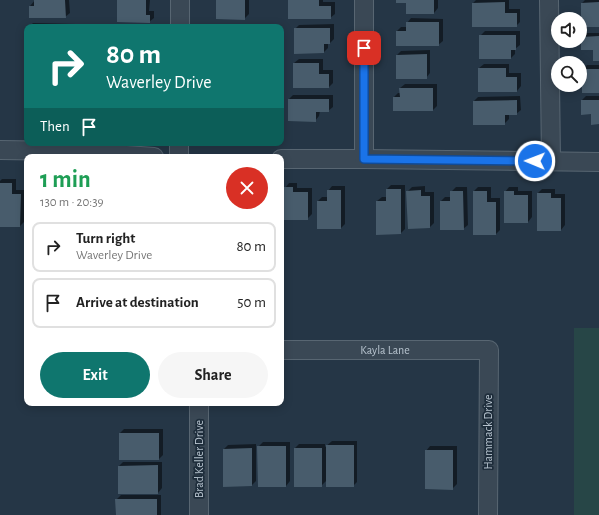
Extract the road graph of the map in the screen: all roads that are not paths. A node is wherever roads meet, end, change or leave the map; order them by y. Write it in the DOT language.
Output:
graph roads {
  1 [pos="180,0"];
  2 [pos="364,0"];
  3 [pos="549,0"];
  4 [pos="180,24"];
  5 [pos="0,150"];
  6 [pos="58,154"];
  7 [pos="284,159"];
  8 [pos="364,159"];
  9 [pos="551,161"];
  10 [pos="599,162"];
  11 [pos="284,350"];
  12 [pos="489,350"];
  13 [pos="199,406"];
  14 [pos="199,515"];
  15 [pos="488,515"];
  1 -- 4 [label="street"];
  2 -- 8 [label="street"];
  3 -- 9 [label="street"];
  5 -- 6 [label="street"];
  7 -- 8 [label="street"];
  8 -- 9 [label="street"];
  9 -- 10 [label="street"];
  11 -- 12 [label="street, Kayla Lane"];
  12 -- 15 [label="street, Hammack Drive"];
  13 -- 14 [label="street, Brad Keller Drive"];
}
